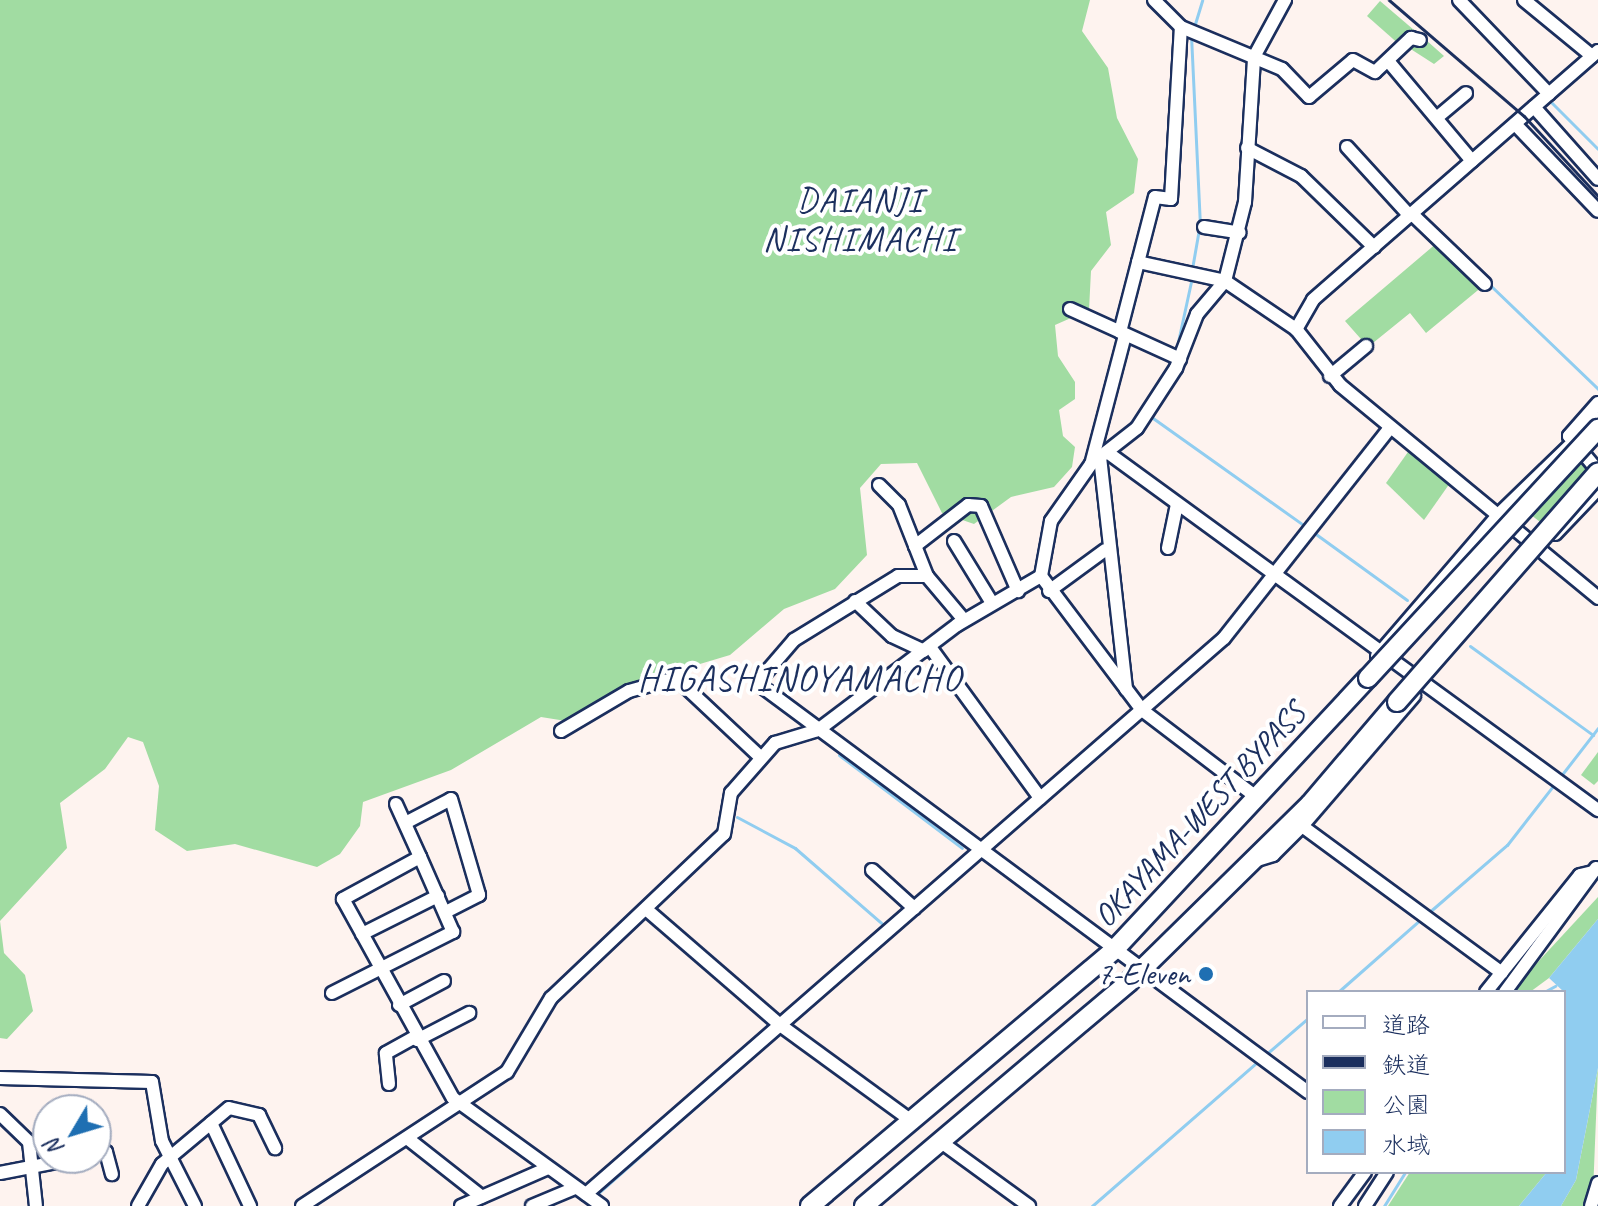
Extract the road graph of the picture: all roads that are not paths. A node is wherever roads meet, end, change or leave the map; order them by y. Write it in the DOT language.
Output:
graph roads {
  1 [pos="1154,0"];
  2 [pos="1459,0"];
  3 [pos="1524,0"];
  4 [pos="1279,2"];
  5 [pos="1181,27"];
  6 [pos="1420,40"];
  7 [pos="1595,54"];
  8 [pos="1254,57"];
  9 [pos="1389,62"];
  10 [pos="1466,93"];
  11 [pos="1549,94"];
  12 [pos="1534,107"];
  13 [pos="1440,115"];
  14 [pos="1515,124"];
  15 [pos="1347,147"];
  16 [pos="1247,148"];
  17 [pos="1472,161"];
  18 [pos="1598,179"];
  19 [pos="1598,211"];
  20 [pos="1411,215"];
  21 [pos="1204,227"];
  22 [pos="1240,233"];
  23 [pos="1374,247"];
  24 [pos="1138,262"];
  25 [pos="1225,281"];
  26 [pos="1485,284"];
  27 [pos="1070,309"];
  28 [pos="1296,329"];
  29 [pos="1122,334"];
  30 [pos="1366,346"];
  31 [pos="1177,357"];
  32 [pos="1330,376"];
  33 [pos="1598,403"];
  34 [pos="1598,418"];
  35 [pos="1389,429"];
  36 [pos="1598,429"];
  37 [pos="1570,442"];
  38 [pos="1099,458"];
  39 [pos="1598,472"];
  40 [pos="879,485"];
  41 [pos="1598,489"];
  42 [pos="1177,504"];
  43 [pos="1499,514"];
  44 [pos="954,541"];
  45 [pos="915,546"];
  46 [pos="1542,547"];
  47 [pos="1168,548"];
  48 [pos="1105,550"];
  49 [pos="1274,575"];
  50 [pos="927,576"];
  51 [pos="1041,576"];
  52 [pos="1018,591"];
  53 [pos="1049,591"];
  54 [pos="1598,598"];
  55 [pos="855,601"];
  56 [pos="992,603"];
  57 [pos="964,620"];
  58 [pos="927,649"];
  59 [pos="1380,652"];
  60 [pos="1424,684"];
  61 [pos="1128,687"];
  62 [pos="1142,710"];
  63 [pos="818,730"];
  64 [pos="561,731"];
  65 [pos="760,757"];
  66 [pos="1255,796"];
  67 [pos="1040,798"];
  68 [pos="396,804"];
  69 [pos="1598,810"];
  70 [pos="409,821"];
  71 [pos="1302,826"];
  72 [pos="977,853"];
  73 [pos="420,857"];
  74 [pos="1254,861"];
  75 [pos="1202,863"];
  76 [pos="1596,869"];
  77 [pos="872,870"];
  78 [pos="438,896"];
  79 [pos="914,908"];
  80 [pos="647,910"];
  81 [pos="445,912"];
  82 [pos="362,934"];
  83 [pos="1114,950"];
  84 [pos="380,968"];
  85 [pos="1141,970"];
  86 [pos="1502,973"];
  87 [pos="444,981"];
  88 [pos="1488,990"];
  89 [pos="1506,990"];
  90 [pos="332,993"];
  91 [pos="399,1005"];
  92 [pos="469,1013"];
  93 [pos="783,1027"];
  94 [pos="416,1039"];
  95 [pos="0,1078"];
  96 [pos="389,1084"];
  97 [pos="1306,1091"];
  98 [pos="457,1102"];
  99 [pos="0,1114"];
  100 [pos="913,1122"];
  101 [pos="211,1123"];
  102 [pos="407,1138"];
  103 [pos="941,1142"];
  104 [pos="275,1148"];
  105 [pos="170,1156"];
  106 [pos="548,1168"];
  107 [pos="32,1172"];
  108 [pos="0,1173"];
  109 [pos="32,1174"];
  110 [pos="1364,1174"];
  111 [pos="1386,1174"];
  112 [pos="1598,1183"];
  113 [pos="482,1197"];
  114 [pos="589,1197"];
  115 [pos="36,1206"];
  116 [pos="138,1206"];
  117 [pos="195,1206"];
  118 [pos="250,1206"];
  119 [pos="302,1206"];
  120 [pos="461,1206"];
  121 [pos="532,1206"];
  122 [pos="810,1206"];
  123 [pos="864,1206"];
  124 [pos="1029,1206"];
  125 [pos="1340,1206"];
  126 [pos="1365,1206"];
  127 [pos="1591,1206"];
  1 -- 5 [label="street"];
  2 -- 11 [label="street"];
  3 -- 7 [label="street"];
  4 -- 8 [label="street"];
  5 -- 8 [label="street"];
  5 -- 24 [label="street"];
  6 -- 9 [label="street"];
  7 -- 11 [label="street"];
  8 -- 9 [label="street"];
  8 -- 16 [label="street"];
  9 -- 13 [label="street"];
  10 -- 13 [label="street"];
  11 -- 12 [label="street"];
  12 -- 14 [label="street"];
  12 -- 18 [label="street"];
  13 -- 17 [label="street"];
  14 -- 17 [label="street"];
  14 -- 19 [label="street"];
  15 -- 20 [label="street"];
  16 -- 22 [label="street"];
  16 -- 23 [label="street"];
  17 -- 20 [label="street"];
  20 -- 23 [label="street"];
  20 -- 26 [label="street"];
  21 -- 22 [label="street"];
  22 -- 25 [label="street"];
  23 -- 28 [label="street"];
  24 -- 25 [label="street"];
  24 -- 29 [label="street"];
  25 -- 28 [label="street"];
  25 -- 31 [label="street"];
  27 -- 29 [label="street"];
  28 -- 32 [label="street"];
  29 -- 31 [label="street"];
  29 -- 38 [label="street"];
  30 -- 32 [label="street"];
  31 -- 38 [label="street"];
  32 -- 35 [label="street"];
  33 -- 37 [label="street"];
  34 -- 37 [label="street"];
  35 -- 43 [label="street"];
  35 -- 49 [label="street"];
  36 -- 75 [label="highway, OKAYAMA-WEST BYPASS, bridge"];
  37 -- 39 [label="street"];
  37 -- 43 [label="street"];
  38 -- 42 [label="street"];
  38 -- 51 [label="street"];
  38 -- 61 [label="street"];
  39 -- 74 [label="highway, OKAYAMA-WEST BYPASS, bridge"];
  40 -- 45 [label="street"];
  41 -- 46 [label="street"];
  42 -- 47 [label="street"];
  42 -- 49 [label="street"];
  43 -- 46 [label="street"];
  43 -- 59 [label="street"];
  44 -- 56 [label="street"];
  45 -- 50 [label="street"];
  45 -- 52 [label="street"];
  46 -- 54 [label="street"];
  46 -- 60 [label="street"];
  48 -- 53 [label="street"];
  49 -- 59 [label="street"];
  49 -- 62 [label="street"];
  50 -- 55 [label="street"];
  50 -- 57 [label="street"];
  51 -- 52 [label="street"];
  51 -- 53 [label="street"];
  52 -- 56 [label="street"];
  53 -- 61 [label="street"];
  55 -- 58 [label="street"];
  55 -- 63 [label="street"];
  56 -- 57 [label="street"];
  57 -- 58 [label="street"];
  58 -- 63 [label="street"];
  58 -- 67 [label="street"];
  59 -- 60 [label="street"];
  59 -- 66 [label="street"];
  60 -- 69 [label="street"];
  60 -- 71 [label="street"];
  61 -- 62 [label="street"];
  62 -- 66 [label="street"];
  62 -- 67 [label="street"];
  63 -- 65 [label="street"];
  63 -- 72 [label="street"];
  64 -- 65 [label="street"];
  65 -- 80 [label="street"];
  66 -- 75 [label="street"];
  67 -- 72 [label="street"];
  68 -- 70 [label="street"];
  70 -- 73 [label="street"];
  70 -- 81 [label="street"];
  71 -- 74 [label="street"];
  71 -- 86 [label="street"];
  72 -- 79 [label="street"];
  72 -- 83 [label="street"];
  73 -- 78 [label="street"];
  73 -- 82 [label="street"];
  74 -- 85 [label="highway, OKAYAMA-WEST BYPASS"];
  75 -- 83 [label="highway, OKAYAMA-WEST BYPASS"];
  76 -- 86 [label="street"];
  76 -- 89 [label="street"];
  77 -- 79 [label="street"];
  78 -- 81 [label="street"];
  78 -- 82 [label="street"];
  79 -- 93 [label="street"];
  80 -- 93 [label="street"];
  80 -- 98 [label="street"];
  81 -- 84 [label="street"];
  82 -- 84 [label="street"];
  83 -- 85 [label="street"];
  83 -- 100 [label="highway, OKAYAMA-WEST BYPASS"];
  84 -- 90 [label="street"];
  84 -- 91 [label="street"];
  85 -- 97 [label="street"];
  85 -- 103 [label="highway, OKAYAMA-WEST BYPASS"];
  86 -- 88 [label="street"];
  87 -- 91 [label="street"];
  91 -- 94 [label="street"];
  92 -- 94 [label="street"];
  93 -- 100 [label="street"];
  93 -- 114 [label="street"];
  94 -- 96 [label="street"];
  94 -- 98 [label="street"];
  95 -- 105 [label="street"];
  98 -- 102 [label="street"];
  98 -- 106 [label="street"];
  99 -- 107 [label="street"];
  100 -- 122 [label="highway, OKAYAMA-WEST BYPASS"];
  101 -- 104 [label="street"];
  101 -- 105 [label="street"];
  101 -- 118 [label="street"];
  102 -- 113 [label="street"];
  102 -- 119 [label="street"];
  103 -- 123 [label="highway, OKAYAMA-WEST BYPASS"];
  103 -- 124 [label="street"];
  105 -- 116 [label="street"];
  105 -- 117 [label="street"];
  106 -- 113 [label="street"];
  106 -- 114 [label="street"];
  107 -- 108 [label="street"];
  109 -- 115 [label="street"];
  110 -- 125 [label="street"];
  111 -- 126 [label="street"];
  112 -- 127 [label="street"];
  113 -- 120 [label="street"];
  114 -- 121 [label="street"];
}
